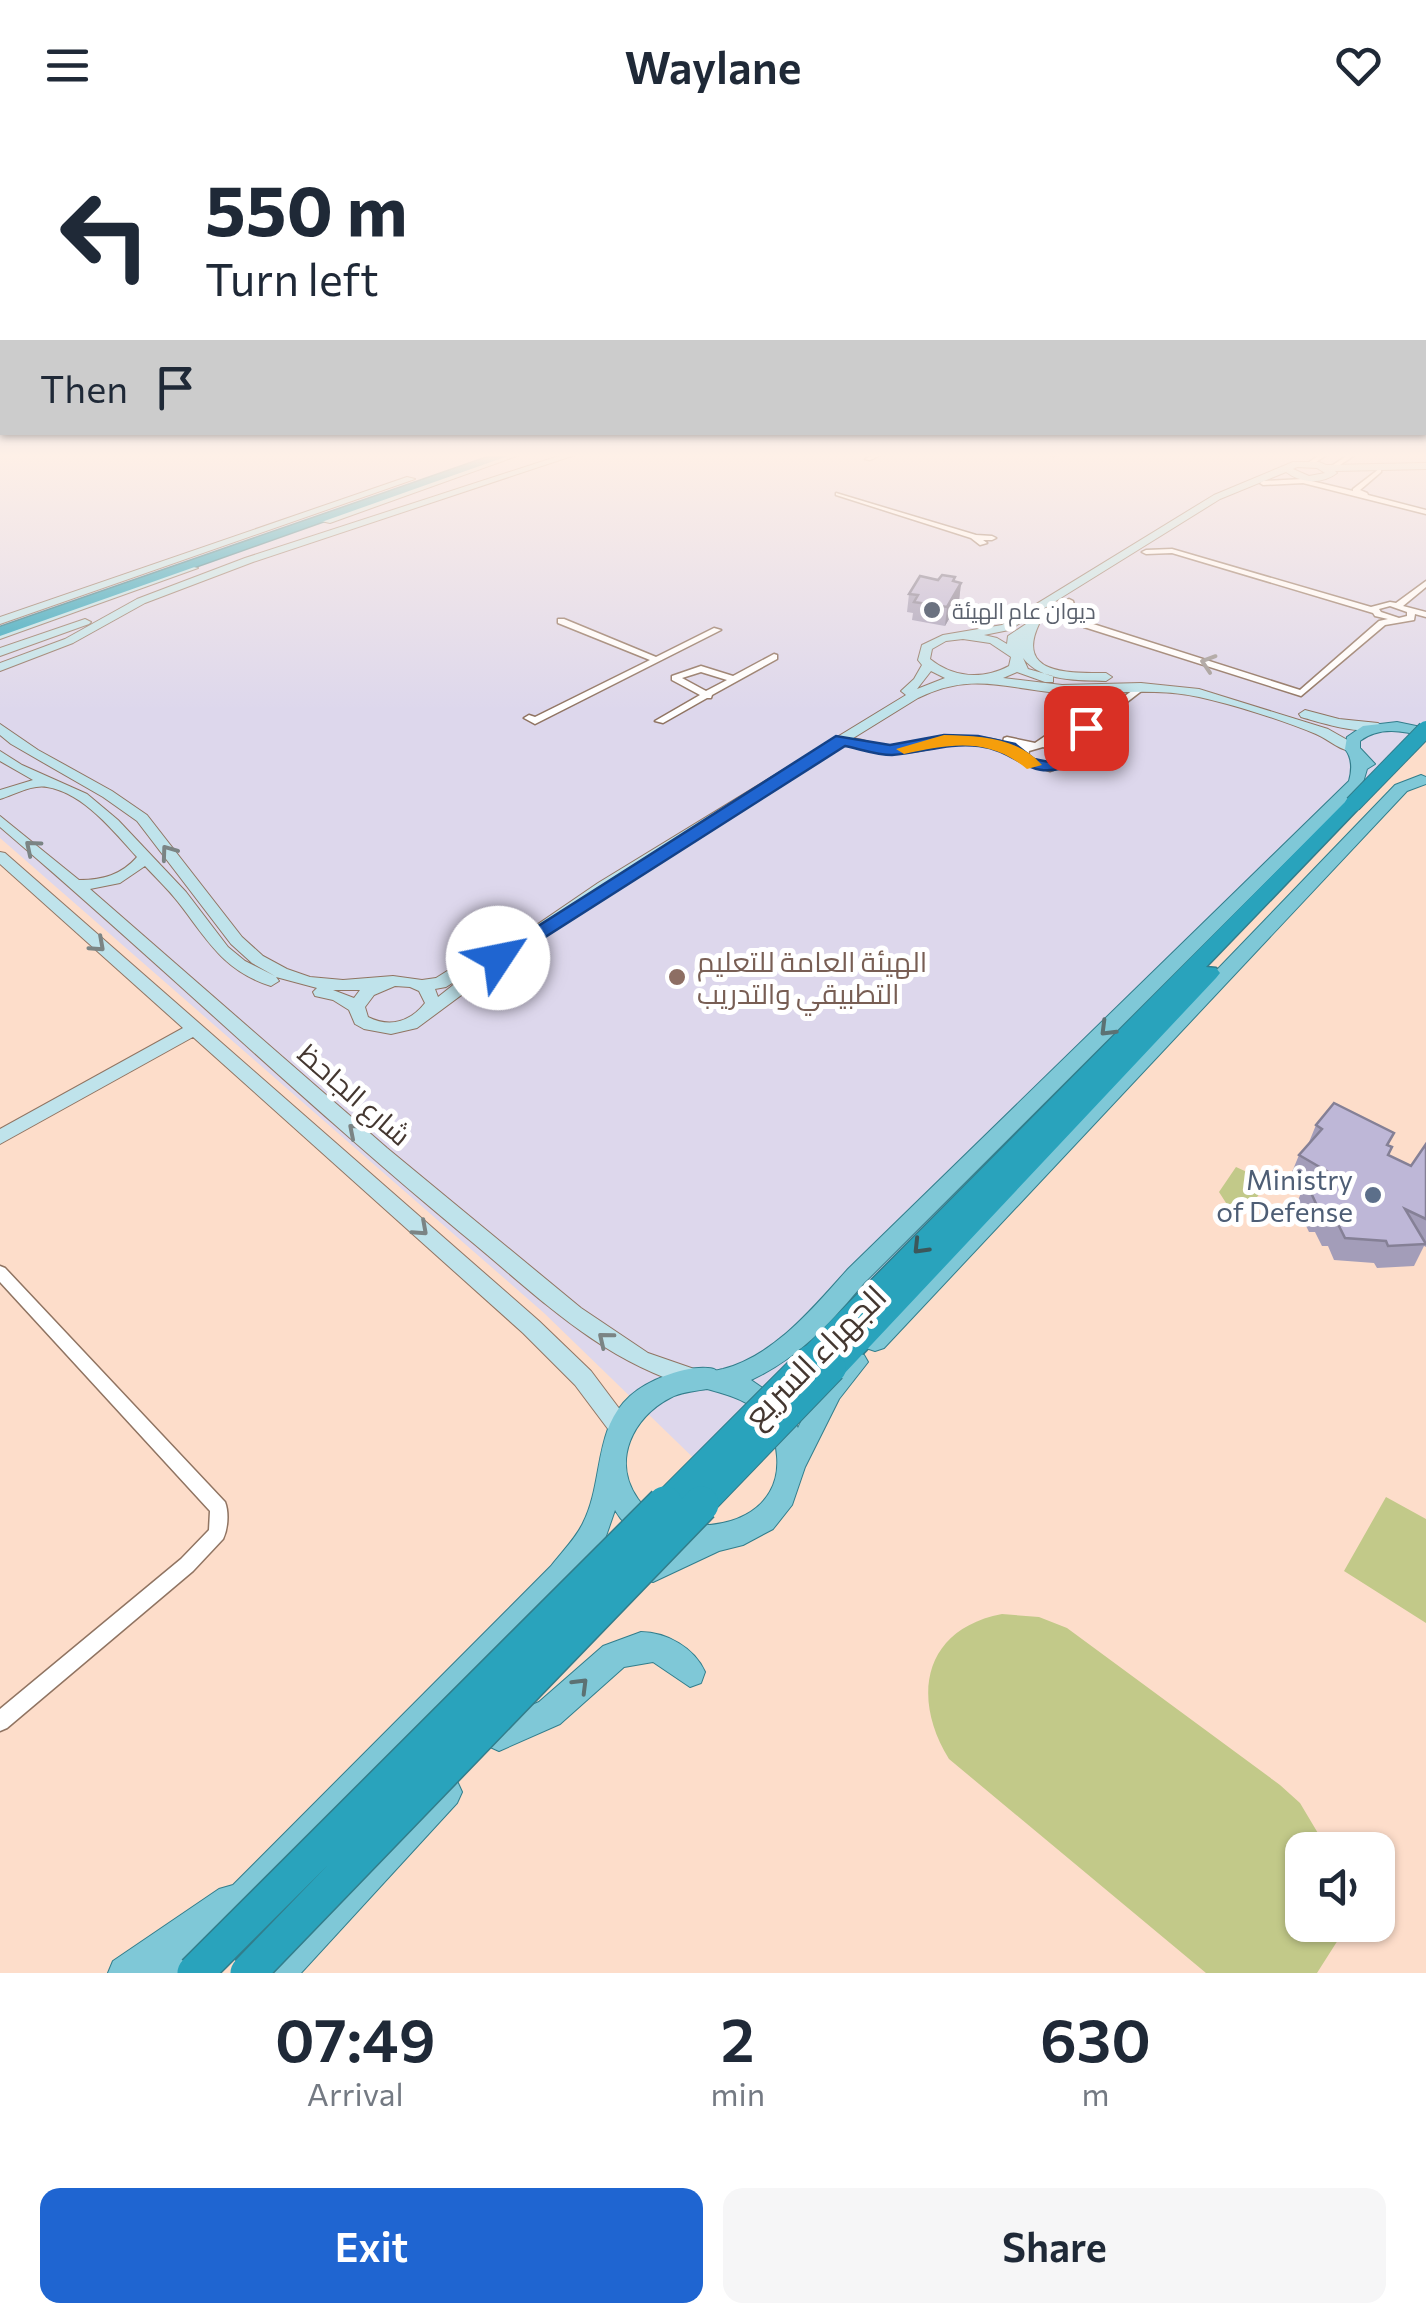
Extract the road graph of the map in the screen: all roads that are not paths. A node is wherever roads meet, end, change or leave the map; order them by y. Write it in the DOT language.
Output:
graph roads {
  1 [pos="242,539"];
  2 [pos="252,539"];
  3 [pos="259,539"];
  4 [pos="277,539"];
  5 [pos="304,539"];
  6 [pos="309,539"];
  7 [pos="1152,539"];
  8 [pos="1164,540"];
  9 [pos="1146,552"];
  10 [pos="1192,555"];
  11 [pos="1426,584"];
  12 [pos="1056,595"];
  13 [pos="1070,600"];
  14 [pos="1398,606"];
  15 [pos="1379,613"];
  16 [pos="1426,615"];
  17 [pos="58,616"];
  18 [pos="1405,617"];
  19 [pos="562,621"];
  20 [pos="83,622"];
  21 [pos="1426,623"];
  22 [pos="1034,624"];
  23 [pos="33,625"];
  24 [pos="0,629"];
  25 [pos="717,630"];
  26 [pos="53,634"];
  27 [pos="963,636"];
  28 [pos="0,652"];
  29 [pos="774,656"];
  30 [pos="1016,656"];
  31 [pos="656,660"];
  32 [pos="928,665"];
  33 [pos="0,667"];
  34 [pos="1106,677"];
  35 [pos="733,679"];
  36 [pos="977,679"];
  37 [pos="1016,685"];
  38 [pos="1141,686"];
  39 [pos="1079,690"];
  40 [pos="914,695"];
  41 [pos="708,696"];
  42 [pos="1232,696"];
  43 [pos="1426,713"];
  44 [pos="529,718"];
  45 [pos="660,721"];
  46 [pos="1378,727"];
  47 [pos="0,728"];
  48 [pos="1416,730"];
  49 [pos="851,733"];
  50 [pos="1035,745"];
  51 [pos="1355,753"];
  52 [pos="1067,754"];
  53 [pos="1021,755"];
  54 [pos="0,756"];
  55 [pos="1424,769"];
  56 [pos="32,775"];
  57 [pos="48,782"];
  58 [pos="0,793"];
  59 [pos="724,808"];
  60 [pos="143,819"];
  61 [pos="0,820"];
  62 [pos="118,827"];
  63 [pos="0,856"];
  64 [pos="144,858"];
  65 [pos="161,876"];
  66 [pos="77,884"];
  67 [pos="97,902"];
  68 [pos="384,983"];
  69 [pos="188,984"];
  70 [pos="421,985"];
  71 [pos="158,997"];
  72 [pos="356,1007"];
  73 [pos="427,1014"];
  74 [pos="196,1028"];
  75 [pos="0,1136"];
  76 [pos="0,1272"];
  77 [pos="692,1378"];
  78 [pos="722,1380"];
  79 [pos="619,1426"];
  80 [pos="794,1462"];
  81 [pos="612,1474"];
  82 [pos="712,1540"];
  83 [pos="690,1672"];
  84 [pos="0,1722"];
  85 [pos="499,1735"];
  86 [pos="258,1885"];
  87 [pos="126,1973"];
  88 [pos="170,1973"];
  89 [pos="195,1973"];
  90 [pos="248,1973"];
  91 [pos="277,1973"];
  1 -- 24 [label="street"];
  2 -- 24 [label="highway"];
  3 -- 24 [label="highway"];
  4 -- 17 [label="street"];
  5 -- 20 [label="street"];
  6 -- 33 [label="street"];
  7 -- 12 [label="street"];
  8 -- 9 [label="street"];
  8 -- 10 [label="street"];
  9 -- 10 [label="street"];
  9 -- 13 [label="street"];
  10 -- 15 [label="street"];
  11 -- 14 [label="street"];
  12 -- 13 [label="street"];
  12 -- 27 [label="street"];
  15 -- 13 [label="street, one-way"];
  13 -- 22 [label="street"];
  14 -- 15 [label="street"];
  14 -- 18 [label="street"];
  15 -- 18 [label="street"];
  16 -- 18 [label="street"];
  17 -- 20 [label="street"];
  17 -- 23 [label="street"];
  18 -- 21 [label="street"];
  19 -- 31 [label="street"];
  20 -- 26 [label="street"];
  22 -- 30 [label="street"];
  22 -- 34 [label="street"];
  23 -- 24 [label="street"];
  23 -- 26 [label="street"];
  25 -- 31 [label="street"];
  26 -- 28 [label="street"];
  27 -- 30 [label="street"];
  27 -- 32 [label="street"];
  29 -- 35 [label="street"];
  30 -- 34 [label="street"];
  30 -- 36 [label="street"];
  31 -- 44 [label="street"];
  32 -- 36 [label="street"];
  32 -- 49 [label="street"];
  34 -- 42 [label="street"];
  35 -- 41 [label="street"];
  35 -- 41 [label="street"];
  36 -- 37 [label="street"];
  36 -- 40 [label="street"];
  37 -- 39 [label="street"];
  37 -- 40 [label="street"];
  38 -- 39 [label="street"];
  38 -- 42 [label="street"];
  38 -- 52 [label="street"];
  39 -- 50 [label="street"];
  40 -- 49 [label="street"];
  41 -- 45 [label="street"];
  42 -- 46 [label="street"];
  42 -- 51 [label="street"];
  43 -- 48 [label="main road, الجهراء السريع"];
  46 -- 48 [label="main road"];
  46 -- 51 [label="main road"];
  47 -- 60 [label="street"];
  48 -- 89 [label="highway, الجهراء السريع, one-way, bridge"];
  49 -- 50 [label="street"];
  49 -- 53 [label="street"];
  49 -- 59 [label="street"];
  50 -- 52 [label="street"];
  50 -- 53 [label="street"];
  51 -- 55 [label="main road"];
  51 -- 78 [label="main road, الجهراء السريع, one-way"];
  52 -- 53 [label="street"];
  54 -- 56 [label="street"];
  55 -- 80 [label="main road, الجهراء السريع"];
  55 -- 90 [label="highway, الجهراء السريع, bridge"];
  56 -- 57 [label="street"];
  56 -- 58 [label="street"];
  57 -- 58 [label="street"];
  57 -- 62 [label="street"];
  59 -- 70 [label="street"];
  59 -- 73 [label="street"];
  60 -- 62 [label="street"];
  68 -- 60 [label="street, one-way"];
  66 -- 61 [label="street, شارع الجاحظ, one-way"];
  62 -- 64 [label="street"];
  63 -- 71 [label="street, شارع الجاحظ, one-way"];
  64 -- 65 [label="street"];
  64 -- 66 [label="street"];
  65 -- 67 [label="street"];
  65 -- 72 [label="street"];
  66 -- 67 [label="street, شارع الجاحظ"];
  67 -- 69 [label="street, شارع الجاحظ"];
  68 -- 70 [label="street"];
  68 -- 72 [label="street"];
  69 -- 71 [label="street"];
  77 -- 69 [label="street, شارع الجاحظ, one-way"];
  70 -- 73 [label="street"];
  71 -- 74 [label="street, شارع الجاحظ"];
  72 -- 73 [label="street"];
  74 -- 75 [label="street"];
  74 -- 79 [label="street, شارع الجاحظ, one-way"];
  76 -- 84 [label="street"];
  77 -- 78 [label="main road"];
  77 -- 79 [label="main road"];
  78 -- 80 [label="main road"];
  79 -- 81 [label="main road"];
  80 -- 82 [label="main road"];
  81 -- 82 [label="main road"];
  81 -- 86 [label="main road"];
  82 -- 85 [label="main road"];
  85 -- 83 [label="main road, one-way"];
  85 -- 91 [label="main road"];
  86 -- 87 [label="main road"];
  86 -- 88 [label="main road"];
}
